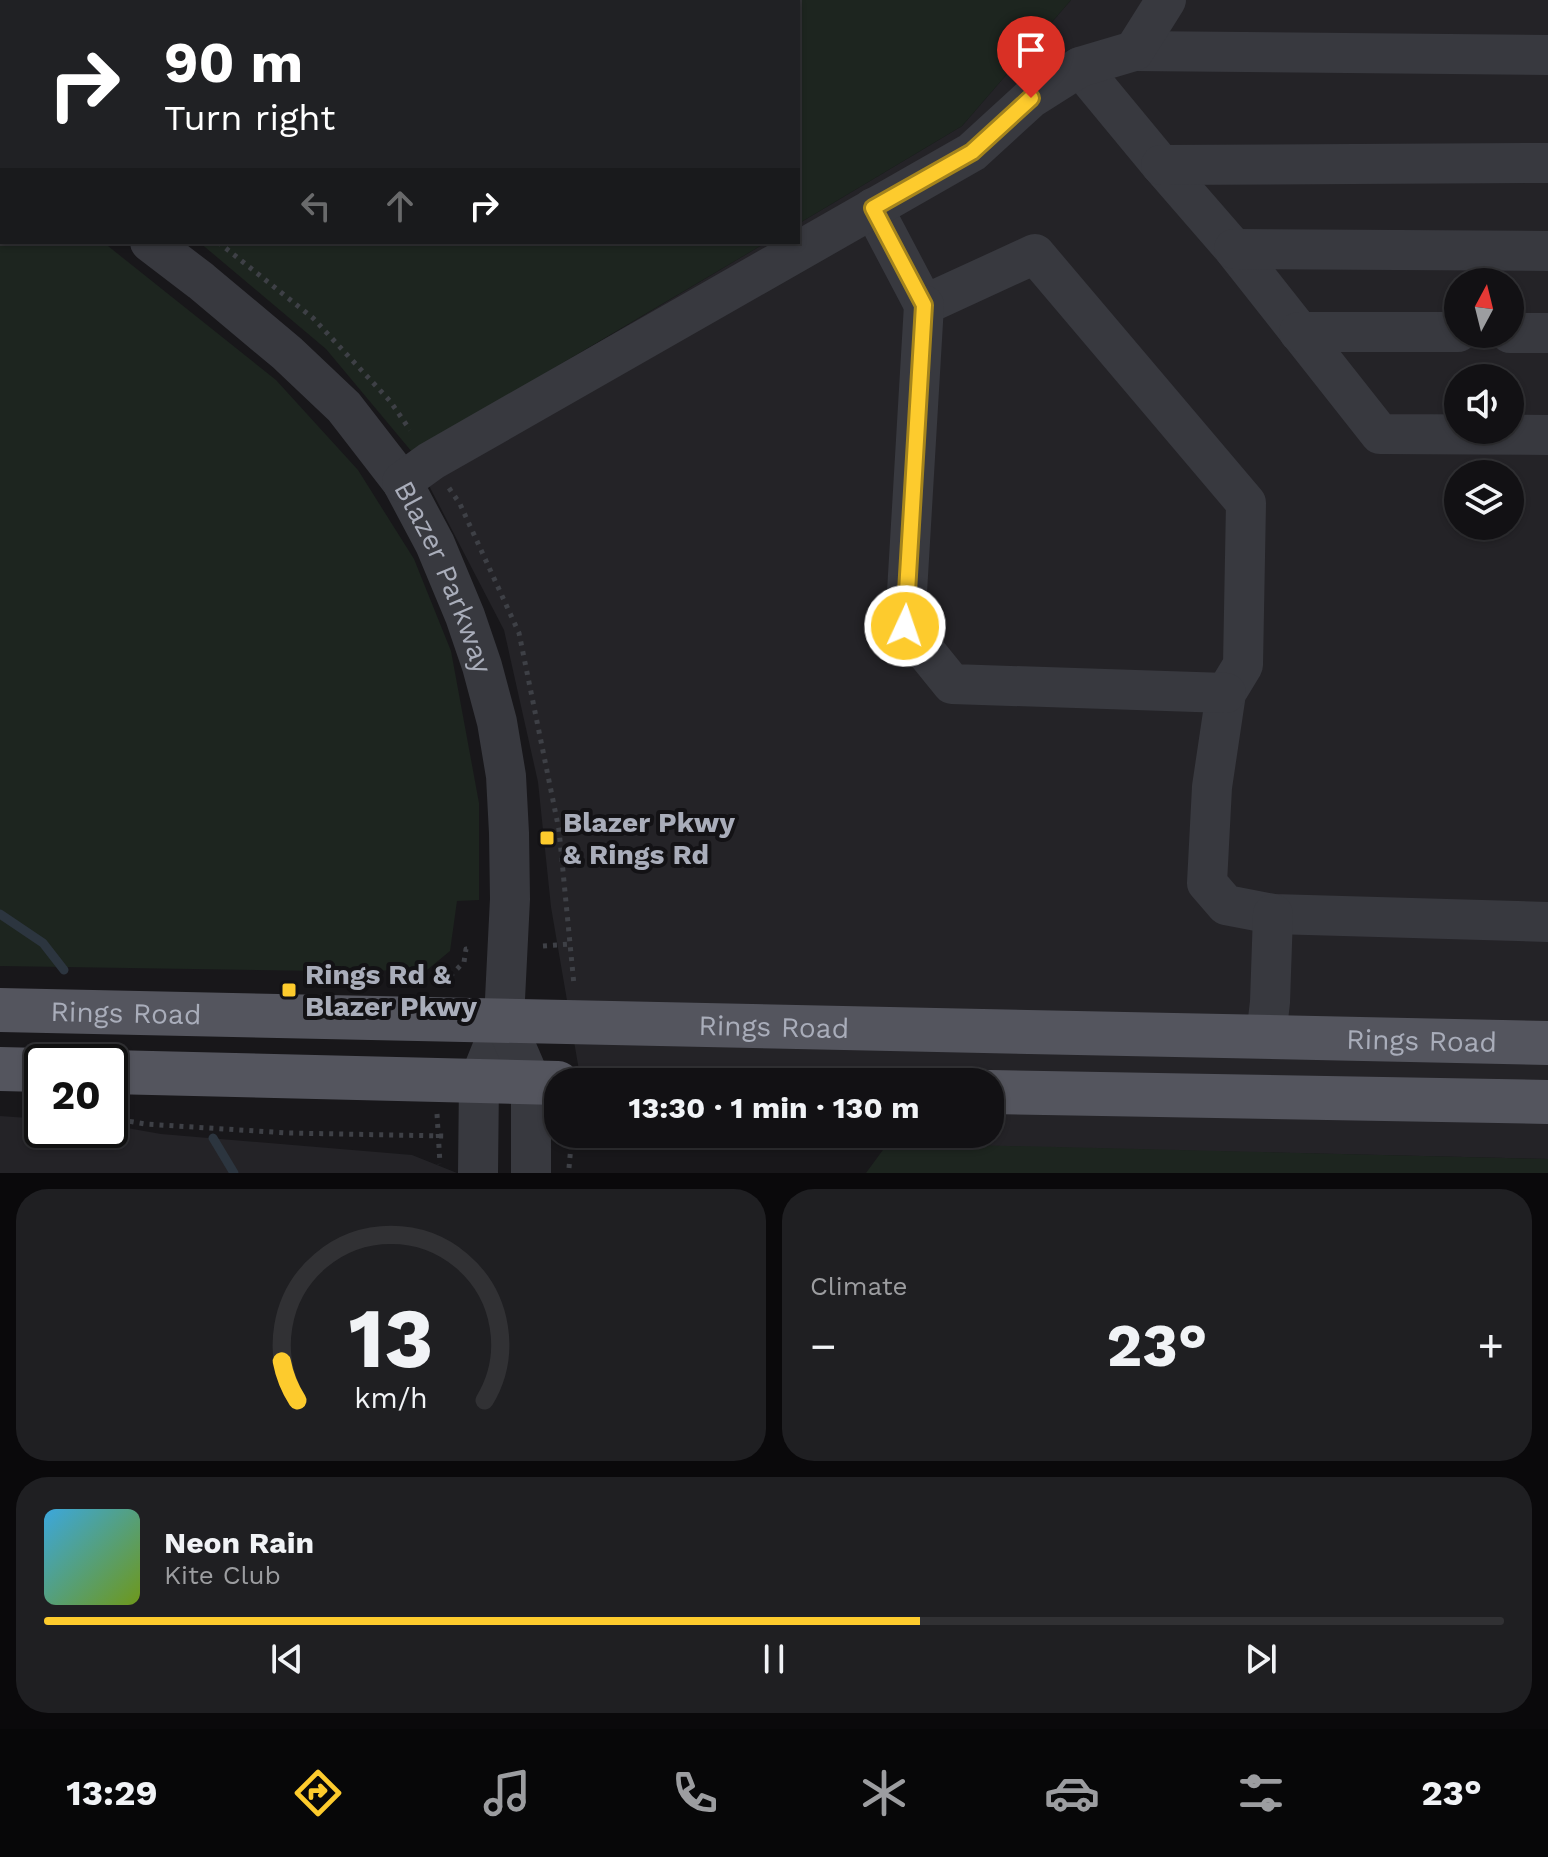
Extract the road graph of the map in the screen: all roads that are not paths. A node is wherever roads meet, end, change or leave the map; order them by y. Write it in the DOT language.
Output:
graph roads {
  1 [pos="1166,0"];
  2 [pos="1134,51"];
  3 [pos="1548,55"];
  4 [pos="1080,67"];
  5 [pos="1548,163"];
  6 [pos="1161,165"];
  7 [pos="873,208"];
  8 [pos="153,244"];
  9 [pos="1234,249"];
  10 [pos="1548,251"];
  11 [pos="924,305"];
  12 [pos="1299,332"];
  13 [pos="1444,332"];
  14 [pos="1524,333"];
  15 [pos="1548,333"];
  16 [pos="1548,435"];
  17 [pos="402,482"];
  18 [pos="1226,693"];
  19 [pos="1273,914"];
  20 [pos="1548,922"];
  21 [pos="0,1010"];
  22 [pos="504,1019"];
  23 [pos="1266,1037"];
  24 [pos="1548,1043"];
  25 [pos="0,1069"];
  26 [pos="24,1070"];
  27 [pos="128,1072"];
  28 [pos="479,1081"];
  29 [pos="544,1083"];
  30 [pos="1004,1092"];
  31 [pos="1548,1102"];
  32 [pos="478,1173"];
  33 [pos="531,1173"];
  1 -- 2 [label="street"];
  2 -- 3 [label="street"];
  2 -- 4 [label="street"];
  4 -- 6 [label="street"];
  4 -- 7 [label="street"];
  5 -- 6 [label="street"];
  6 -- 9 [label="street"];
  7 -- 11 [label="street"];
  7 -- 17 [label="street"];
  8 -- 17 [label="street, Blazer Parkway"];
  9 -- 10 [label="street"];
  9 -- 12 [label="street"];
  11 -- 18 [label="street"];
  11 -- 18 [label="street"];
  12 -- 13 [label="street"];
  12 -- 16 [label="street"];
  14 -- 15 [label="street"];
  17 -- 22 [label="street, Blazer Parkway"];
  18 -- 19 [label="street"];
  19 -- 20 [label="street"];
  19 -- 23 [label="street"];
  21 -- 22 [label="main road, Rings Road"];
  22 -- 23 [label="main road, Rings Road"];
  22 -- 28 [label="street, Blazer Parkway"];
  22 -- 29 [label="street, Blazer Parkway"];
  23 -- 24 [label="main road, Rings Road"];
  25 -- 26 [label="main road"];
  27 -- 28 [label="main road"];
  28 -- 29 [label="main road"];
  28 -- 32 [label="street, Blazer Parkway"];
  29 -- 33 [label="street, Blazer Parkway"];
  30 -- 31 [label="main road"];
}
